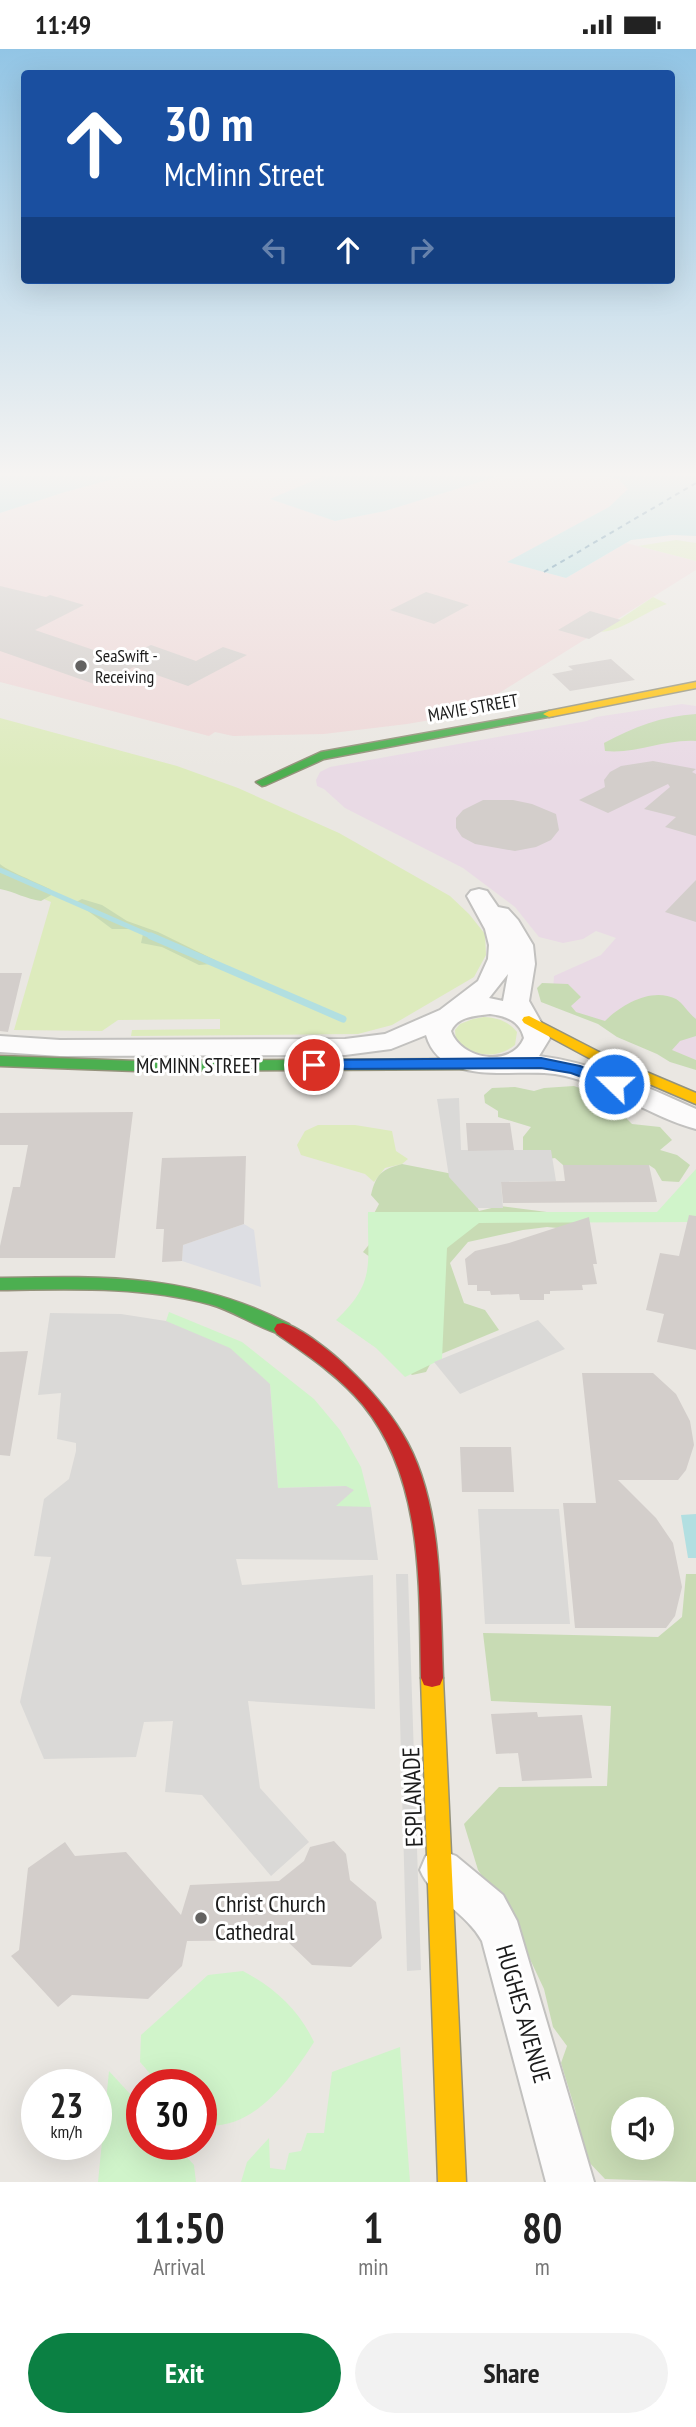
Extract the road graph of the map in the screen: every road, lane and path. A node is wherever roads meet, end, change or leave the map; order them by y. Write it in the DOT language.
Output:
graph roads {
  1 [pos="696,685"];
  2 [pos="262,782"];
  3 [pos="449,1015"];
  4 [pos="527,1019"];
  5 [pos="0,1044"];
  6 [pos="0,1061"];
  7 [pos="490,1064"];
  8 [pos="696,1099"];
  9 [pos="696,1120"];
  10 [pos="0,1284"];
  11 [pos="438,1869"];
  12 [pos="452,2182"];
  13 [pos="570,2182"];
  1 -- 2 [label="street, MAVIE STREET"];
  3 -- 4 [label="street"];
  3 -- 4 [label="street"];
  3 -- 5 [label="street, MCMINN STREET"];
  3 -- 7 [label="street"];
  4 -- 7 [label="street"];
  4 -- 8 [label="street"];
  6 -- 7 [label="street, MCMINN STREET"];
  7 -- 9 [label="street, MCMINN STREET"];
  10 -- 11 [label="street, ESPLANADE"];
  11 -- 12 [label="street, ESPLANADE"];
  11 -- 13 [label="street, HUGHES AVENUE"];
}
